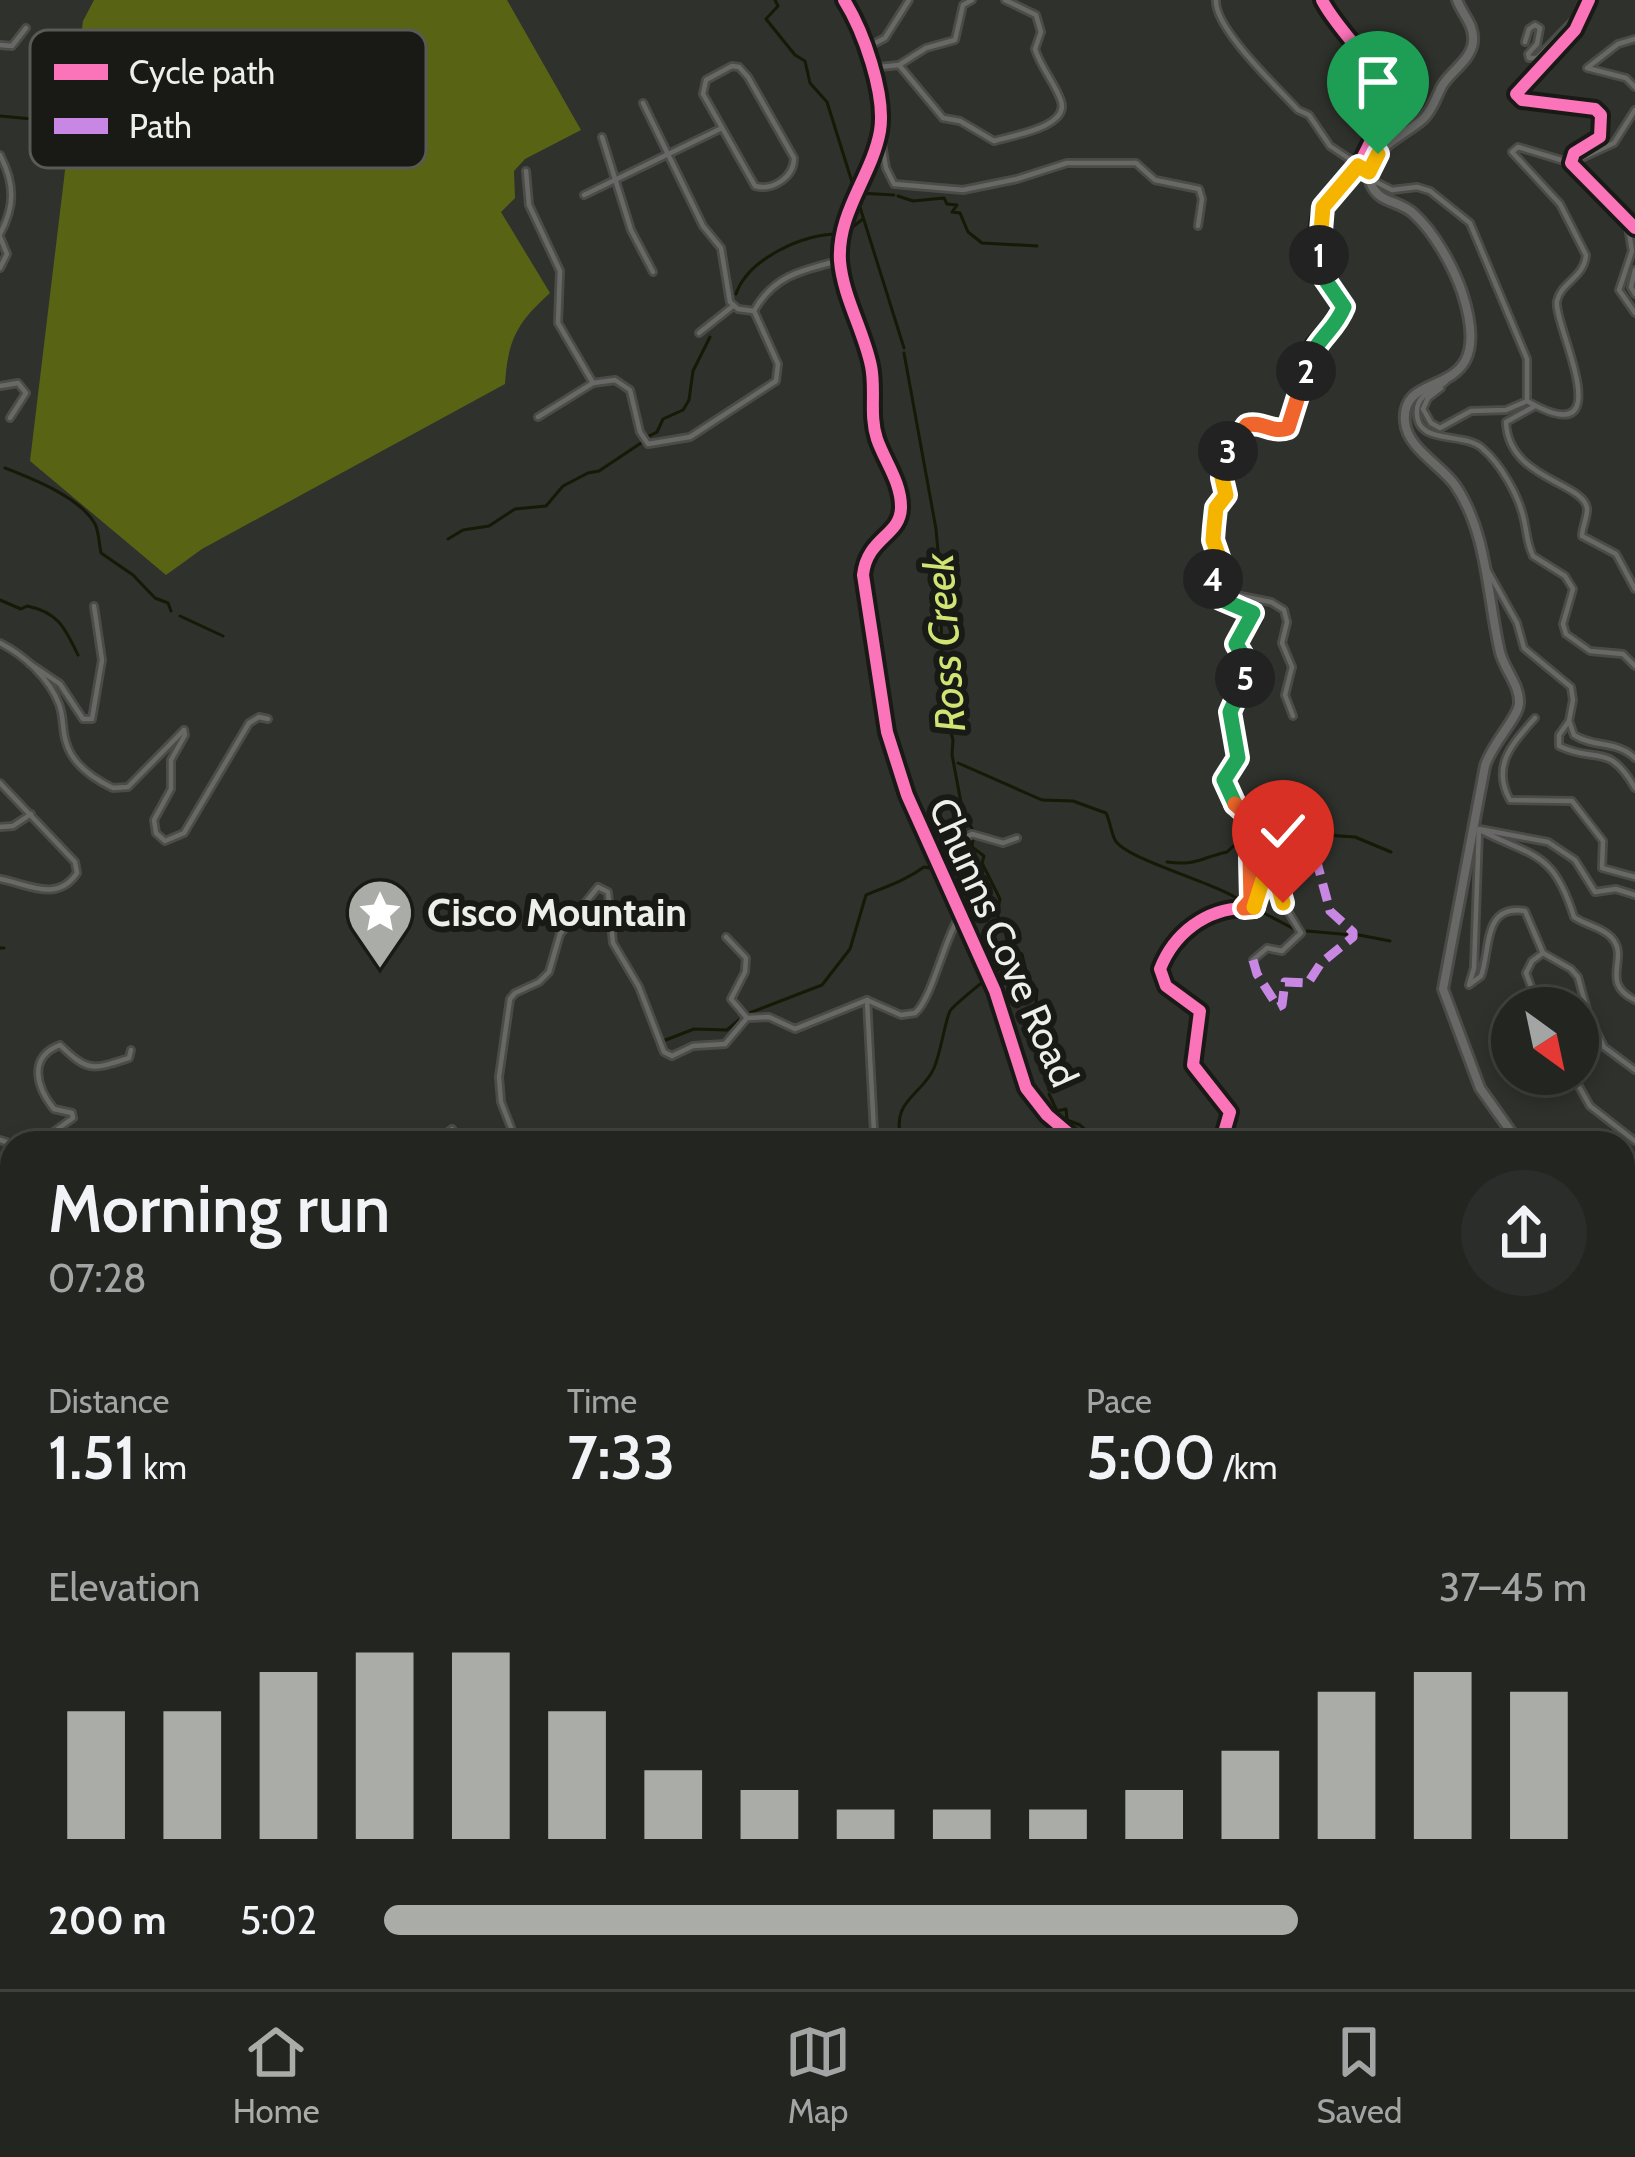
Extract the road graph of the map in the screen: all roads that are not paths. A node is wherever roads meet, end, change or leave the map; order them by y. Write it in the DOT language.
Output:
graph roads {
  1 [pos="844,0"];
  2 [pos="909,0"];
  3 [pos="972,0"];
  4 [pos="1005,0"];
  5 [pos="1216,0"];
  6 [pos="1322,0"];
  7 [pos="1456,0"];
  8 [pos="1586,0"];
  9 [pos="26,28"];
  10 [pos="1635,40"];
  11 [pos="1525,42"];
  12 [pos="1618,44"];
  13 [pos="0,45"];
  14 [pos="866,48"];
  15 [pos="1635,48"];
  16 [pos="899,65"];
  17 [pos="870,68"];
  18 [pos="1635,87"];
  19 [pos="644,103"];
  20 [pos="1635,110"];
  21 [pos="722,128"];
  22 [pos="880,131"];
  23 [pos="602,137"];
  24 [pos="668,154"];
  25 [pos="0,155"];
  26 [pos="1571,163"];
  27 [pos="1358,166"];
  28 [pos="526,171"];
  29 [pos="1369,175"];
  30 [pos="614,179"];
  31 [pos="584,195"];
  32 [pos="1625,215"];
  33 [pos="1198,226"];
  34 [pos="1635,227"];
  35 [pos="2,229"];
  36 [pos="841,261"];
  37 [pos="0,268"];
  38 [pos="1635,270"];
  39 [pos="653,272"];
  40 [pos="1635,294"];
  41 [pos="734,306"];
  42 [pos="754,310"];
  43 [pos="1635,314"];
  44 [pos="699,333"];
  45 [pos="1448,379"];
  46 [pos="593,383"];
  47 [pos="0,386"];
  48 [pos="1441,388"];
  49 [pos="1527,401"];
  50 [pos="1535,406"];
  51 [pos="538,417"];
  52 [pos="10,418"];
  53 [pos="1483,563"];
  54 [pos="1635,589"];
  55 [pos="1215,590"];
  56 [pos="94,606"];
  57 [pos="0,643"];
  58 [pos="29,663"];
  59 [pos="1635,666"];
  60 [pos="1293,716"];
  61 [pos="1534,718"];
  62 [pos="268,719"];
  63 [pos="1569,721"];
  64 [pos="1635,758"];
  65 [pos="0,783"];
  66 [pos="1635,788"];
  67 [pos="31,814"];
  68 [pos="0,827"];
  69 [pos="1477,828"];
  70 [pos="1016,838"];
  71 [pos="934,857"];
  72 [pos="1635,877"];
  73 [pos="0,879"];
  74 [pos="1635,895"];
  75 [pos="1244,908"];
  76 [pos="961,915"];
  77 [pos="726,937"];
  78 [pos="1543,952"];
  79 [pos="1253,960"];
  80 [pos="1531,987"];
  81 [pos="867,1000"];
  82 [pos="1635,1000"];
  83 [pos="747,1018"];
  84 [pos="131,1050"];
  85 [pos="1635,1070"];
  86 [pos="1584,1095"];
  87 [pos="55,1131"];
  88 [pos="513,1131"];
  89 [pos="874,1131"];
  90 [pos="1066,1131"];
  91 [pos="1224,1131"];
  92 [pos="1510,1131"];
  93 [pos="1622,1131"];
  1 -- 14 [label="street"];
  2 -- 14 [label="street"];
  3 -- 16 [label="street"];
  4 -- 16 [label="street"];
  5 -- 27 [label="street"];
  6 -- 27 [label="street"];
  7 -- 29 [label="main road"];
  8 -- 11 [label="street"];
  8 -- 26 [label="street"];
  9 -- 13 [label="street"];
  10 -- 12 [label="street"];
  12 -- 15 [label="street"];
  12 -- 18 [label="street"];
  14 -- 17 [label="street"];
  16 -- 17 [label="street"];
  17 -- 22 [label="street"];
  19 -- 24 [label="street"];
  20 -- 26 [label="street"];
  21 -- 21 [label="street"];
  21 -- 24 [label="street"];
  22 -- 33 [label="street"];
  22 -- 36 [label="street, Chunns Cove Road"];
  23 -- 30 [label="street"];
  24 -- 30 [label="street"];
  24 -- 41 [label="street"];
  25 -- 35 [label="street"];
  26 -- 32 [label="street"];
  26 -- 50 [label="street"];
  27 -- 29 [label="street"];
  27 -- 55 [label="street"];
  28 -- 46 [label="street"];
  29 -- 45 [label="main road"];
  29 -- 49 [label="street"];
  30 -- 31 [label="street"];
  30 -- 39 [label="street"];
  32 -- 34 [label="street"];
  32 -- 43 [label="street"];
  35 -- 37 [label="street"];
  36 -- 42 [label="street"];
  36 -- 71 [label="street, Chunns Cove Road"];
  38 -- 40 [label="street"];
  41 -- 42 [label="street"];
  41 -- 44 [label="street"];
  42 -- 46 [label="street"];
  45 -- 48 [label="street"];
  45 -- 53 [label="main road"];
  46 -- 51 [label="street"];
  47 -- 52 [label="street"];
  48 -- 49 [label="street"];
  48 -- 59 [label="street"];
  49 -- 50 [label="street"];
  50 -- 54 [label="street"];
  53 -- 63 [label="street"];
  53 -- 69 [label="main road"];
  55 -- 60 [label="street"];
  55 -- 75 [label="street"];
  56 -- 58 [label="street"];
  57 -- 58 [label="street"];
  58 -- 62 [label="street"];
  61 -- 72 [label="street"];
  63 -- 64 [label="street"];
  63 -- 66 [label="street"];
  65 -- 67 [label="street"];
  67 -- 68 [label="street"];
  67 -- 73 [label="street"];
  69 -- 74 [label="street"];
  69 -- 78 [label="street"];
  69 -- 82 [label="street"];
  69 -- 92 [label="main road"];
  70 -- 71 [label="street"];
  71 -- 76 [label="street, Chunns Cove Road"];
  75 -- 79 [label="street"];
  75 -- 91 [label="street"];
  76 -- 81 [label="street"];
  76 -- 90 [label="street, Chunns Cove Road"];
  77 -- 83 [label="street"];
  78 -- 80 [label="street"];
  78 -- 85 [label="street"];
  81 -- 83 [label="street"];
  81 -- 89 [label="street"];
  83 -- 88 [label="street"];
  84 -- 87 [label="street"];
  86 -- 93 [label="street"];
}
